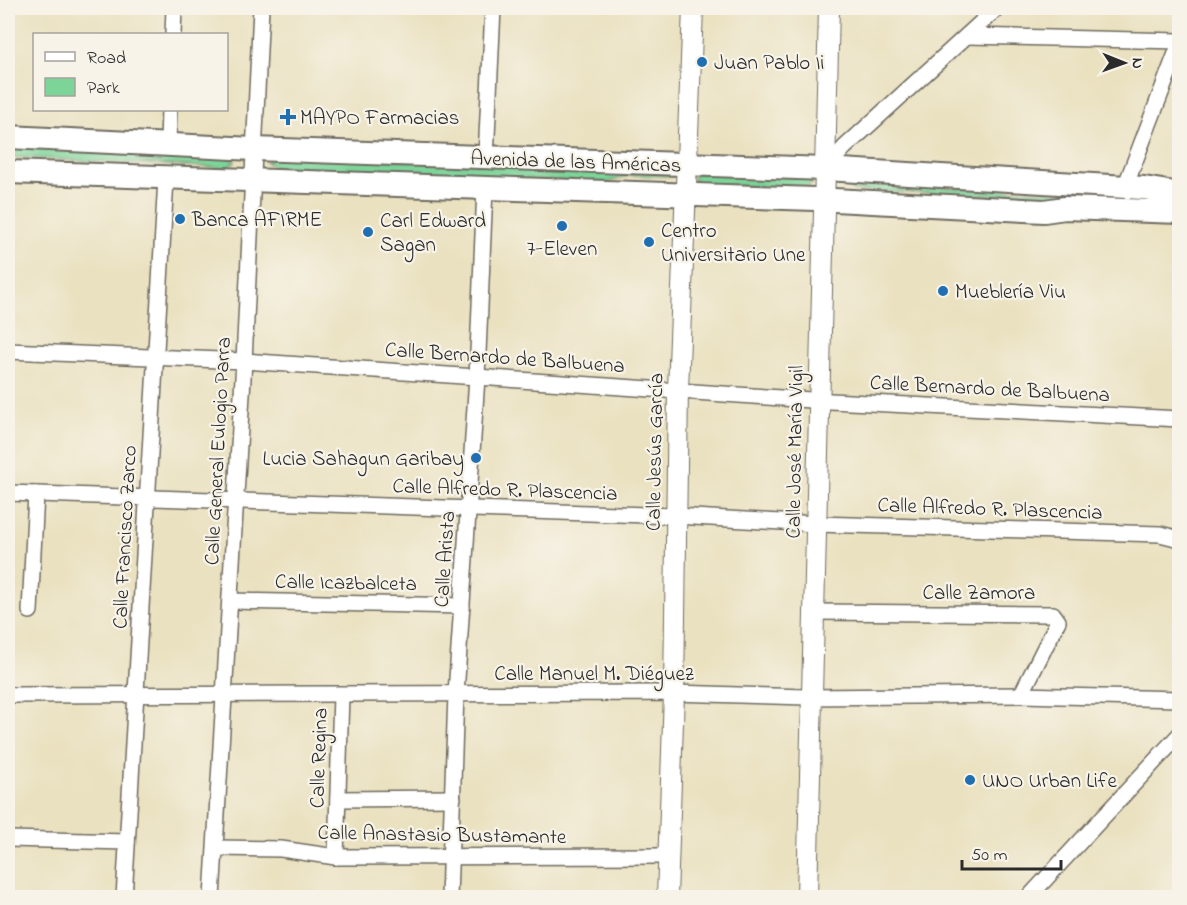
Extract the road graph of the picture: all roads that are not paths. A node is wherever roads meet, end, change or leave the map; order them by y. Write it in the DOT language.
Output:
graph roads {
  1 [pos="174,8"];
  2 [pos="261,8"];
  3 [pos="493,8"];
  4 [pos="693,8"];
  5 [pos="829,8"];
  6 [pos="997,8"];
  7 [pos="173,33"];
  8 [pos="967,36"];
  9 [pos="1179,42"];
  10 [pos="169,111"];
  11 [pos="8,137"];
  12 [pos="168,144"];
  13 [pos="255,149"];
  14 [pos="486,158"];
  15 [pos="686,166"];
  16 [pos="825,169"];
  17 [pos="8,172"];
  18 [pos="166,178"];
  19 [pos="253,181"];
  20 [pos="1179,184"];
  21 [pos="485,188"];
  22 [pos="1134,188"];
  23 [pos="1179,194"];
  24 [pos="685,195"];
  25 [pos="824,200"];
  26 [pos="1044,211"];
  27 [pos="1179,212"];
  28 [pos="1179,226"];
  29 [pos="8,351"];
  30 [pos="156,358"];
  31 [pos="244,361"];
  32 [pos="477,376"];
  33 [pos="678,390"];
  34 [pos="819,400"];
  35 [pos="1179,420"];
  36 [pos="8,493"];
  37 [pos="36,494"];
  38 [pos="148,498"];
  39 [pos="236,501"];
  40 [pos="468,509"];
  41 [pos="676,516"];
  42 [pos="816,524"];
  43 [pos="1179,538"];
  44 [pos="230,601"];
  45 [pos="462,606"];
  46 [pos="30,611"];
  47 [pos="814,612"];
  48 [pos="674,693"];
  49 [pos="456,694"];
  50 [pos="8,695"];
  51 [pos="136,695"];
  52 [pos="224,695"];
  53 [pos="341,695"];
  54 [pos="1021,695"];
  55 [pos="812,697"];
  56 [pos="1179,699"];
  57 [pos="1179,734"];
  58 [pos="453,798"];
  59 [pos="338,799"];
  60 [pos="8,839"];
  61 [pos="127,842"];
  62 [pos="216,848"];
  63 [pos="668,856"];
  64 [pos="336,857"];
  65 [pos="451,858"];
  66 [pos="124,897"];
  67 [pos="212,897"];
  68 [pos="448,897"];
  69 [pos="667,897"];
  70 [pos="807,897"];
  71 [pos="1028,897"];
  1 -- 7 [label="street"];
  2 -- 13 [label="street, Calle General Eulogio Parra"];
  3 -- 14 [label="street"];
  4 -- 15 [label="street, Calle Jesús García"];
  5 -- 16 [label="street, Calle José María Vigil"];
  6 -- 8 [label="street"];
  8 -- 9 [label="street"];
  8 -- 16 [label="street"];
  9 -- 22 [label="street"];
  10 -- 12 [label="street"];
  11 -- 12 [label="main road, Avenida de las Américas"];
  12 -- 13 [label="main road, Avenida de las Américas"];
  13 -- 14 [label="main road, Avenida de las Américas"];
  13 -- 19 [label="street, Calle General Eulogio Parra"];
  14 -- 15 [label="main road, Avenida de las Américas"];
  15 -- 16 [label="main road, Avenida de las Américas"];
  15 -- 24 [label="street, Calle Jesús García"];
  16 -- 22 [label="main road, Avenida de las Américas"];
  16 -- 25 [label="street, Calle José María Vigil"];
  17 -- 18 [label="main road, Avenida de las Américas"];
  18 -- 19 [label="main road, Avenida de las Américas"];
  18 -- 30 [label="street, Calle Francisco Zarco"];
  19 -- 21 [label="main road, Avenida de las Américas"];
  19 -- 31 [label="street, Calle General Eulogio Parra"];
  20 -- 22 [label="main road, Avenida de las Américas"];
  21 -- 24 [label="main road, Avenida de las Américas"];
  21 -- 32 [label="street, Calle Arista"];
  22 -- 23 [label="main road, Avenida de las Américas"];
  24 -- 25 [label="main road, Avenida de las Américas"];
  24 -- 33 [label="street, Calle Jesús García"];
  25 -- 26 [label="main road, Avenida de las Américas"];
  25 -- 34 [label="street, Calle José María Vigil"];
  26 -- 27 [label="main road, Avenida de las Américas"];
  26 -- 28 [label="main road, Avenida de las Américas"];
  29 -- 30 [label="street, Calle Bernardo de Balbuena"];
  30 -- 31 [label="street, Calle Bernardo de Balbuena"];
  30 -- 38 [label="street, Calle Francisco Zarco"];
  31 -- 32 [label="street, Calle Bernardo de Balbuena"];
  31 -- 39 [label="street, Calle General Eulogio Parra"];
  32 -- 33 [label="street, Calle Bernardo de Balbuena"];
  32 -- 40 [label="street, Calle Arista"];
  33 -- 34 [label="street, Calle Bernardo de Balbuena"];
  33 -- 41 [label="street, Calle Jesús García"];
  34 -- 35 [label="street, Calle Bernardo de Balbuena"];
  34 -- 42 [label="street, Calle José María Vigil"];
  36 -- 37 [label="street, Calle Alfredo R. Plascencia"];
  37 -- 38 [label="street, Calle Alfredo R. Plascencia"];
  37 -- 46 [label="street"];
  38 -- 39 [label="street, Calle Alfredo R. Plascencia"];
  38 -- 51 [label="street, Calle Francisco Zarco"];
  39 -- 40 [label="street, Calle Alfredo R. Plascencia"];
  39 -- 44 [label="street, Calle General Eulogio Parra"];
  40 -- 41 [label="street, Calle Alfredo R. Plascencia"];
  40 -- 45 [label="street, Calle Arista"];
  41 -- 42 [label="street, Calle Alfredo R. Plascencia"];
  41 -- 48 [label="street, Calle Jesús García"];
  42 -- 43 [label="street, Calle Alfredo R. Plascencia"];
  42 -- 47 [label="street, Calle José María Vigil"];
  44 -- 45 [label="street, Calle Icazbalceta"];
  44 -- 52 [label="street, Calle General Eulogio Parra"];
  45 -- 49 [label="street, Calle Arista"];
  47 -- 54 [label="street, Calle Zamora"];
  47 -- 55 [label="street, Calle José María Vigil"];
  48 -- 49 [label="street, Calle Manuel M. Diéguez"];
  48 -- 55 [label="street, Calle Manuel M. Diéguez"];
  48 -- 63 [label="street, Calle Jesús García"];
  49 -- 53 [label="street, Calle Manuel M. Diéguez"];
  49 -- 58 [label="street, Calle Arista"];
  50 -- 51 [label="street, Calle Manuel M. Diéguez"];
  51 -- 52 [label="street, Calle Manuel M. Diéguez"];
  51 -- 61 [label="street, Calle Francisco Zarco"];
  52 -- 53 [label="street, Calle Manuel M. Diéguez"];
  52 -- 62 [label="street, Calle General Eulogio Parra"];
  53 -- 59 [label="street, Calle Regina"];
  54 -- 55 [label="street, Calle Manuel M. Diéguez"];
  54 -- 56 [label="street, Calle Manuel M. Diéguez"];
  55 -- 70 [label="street, Calle José María Vigil"];
  57 -- 71 [label="street"];
  58 -- 59 [label="street"];
  58 -- 65 [label="street, Calle Arista"];
  59 -- 64 [label="street, Calle Regina"];
  60 -- 61 [label="street"];
  61 -- 66 [label="street, Calle Francisco Zarco"];
  62 -- 64 [label="street, Calle Anastasio Bustamante"];
  62 -- 67 [label="street, Calle General Eulogio Parra"];
  63 -- 65 [label="street, Calle Anastasio Bustamante"];
  63 -- 69 [label="street, Calle Jesús García"];
  64 -- 65 [label="street, Calle Anastasio Bustamante"];
  65 -- 68 [label="street, Calle Arista"];
}
